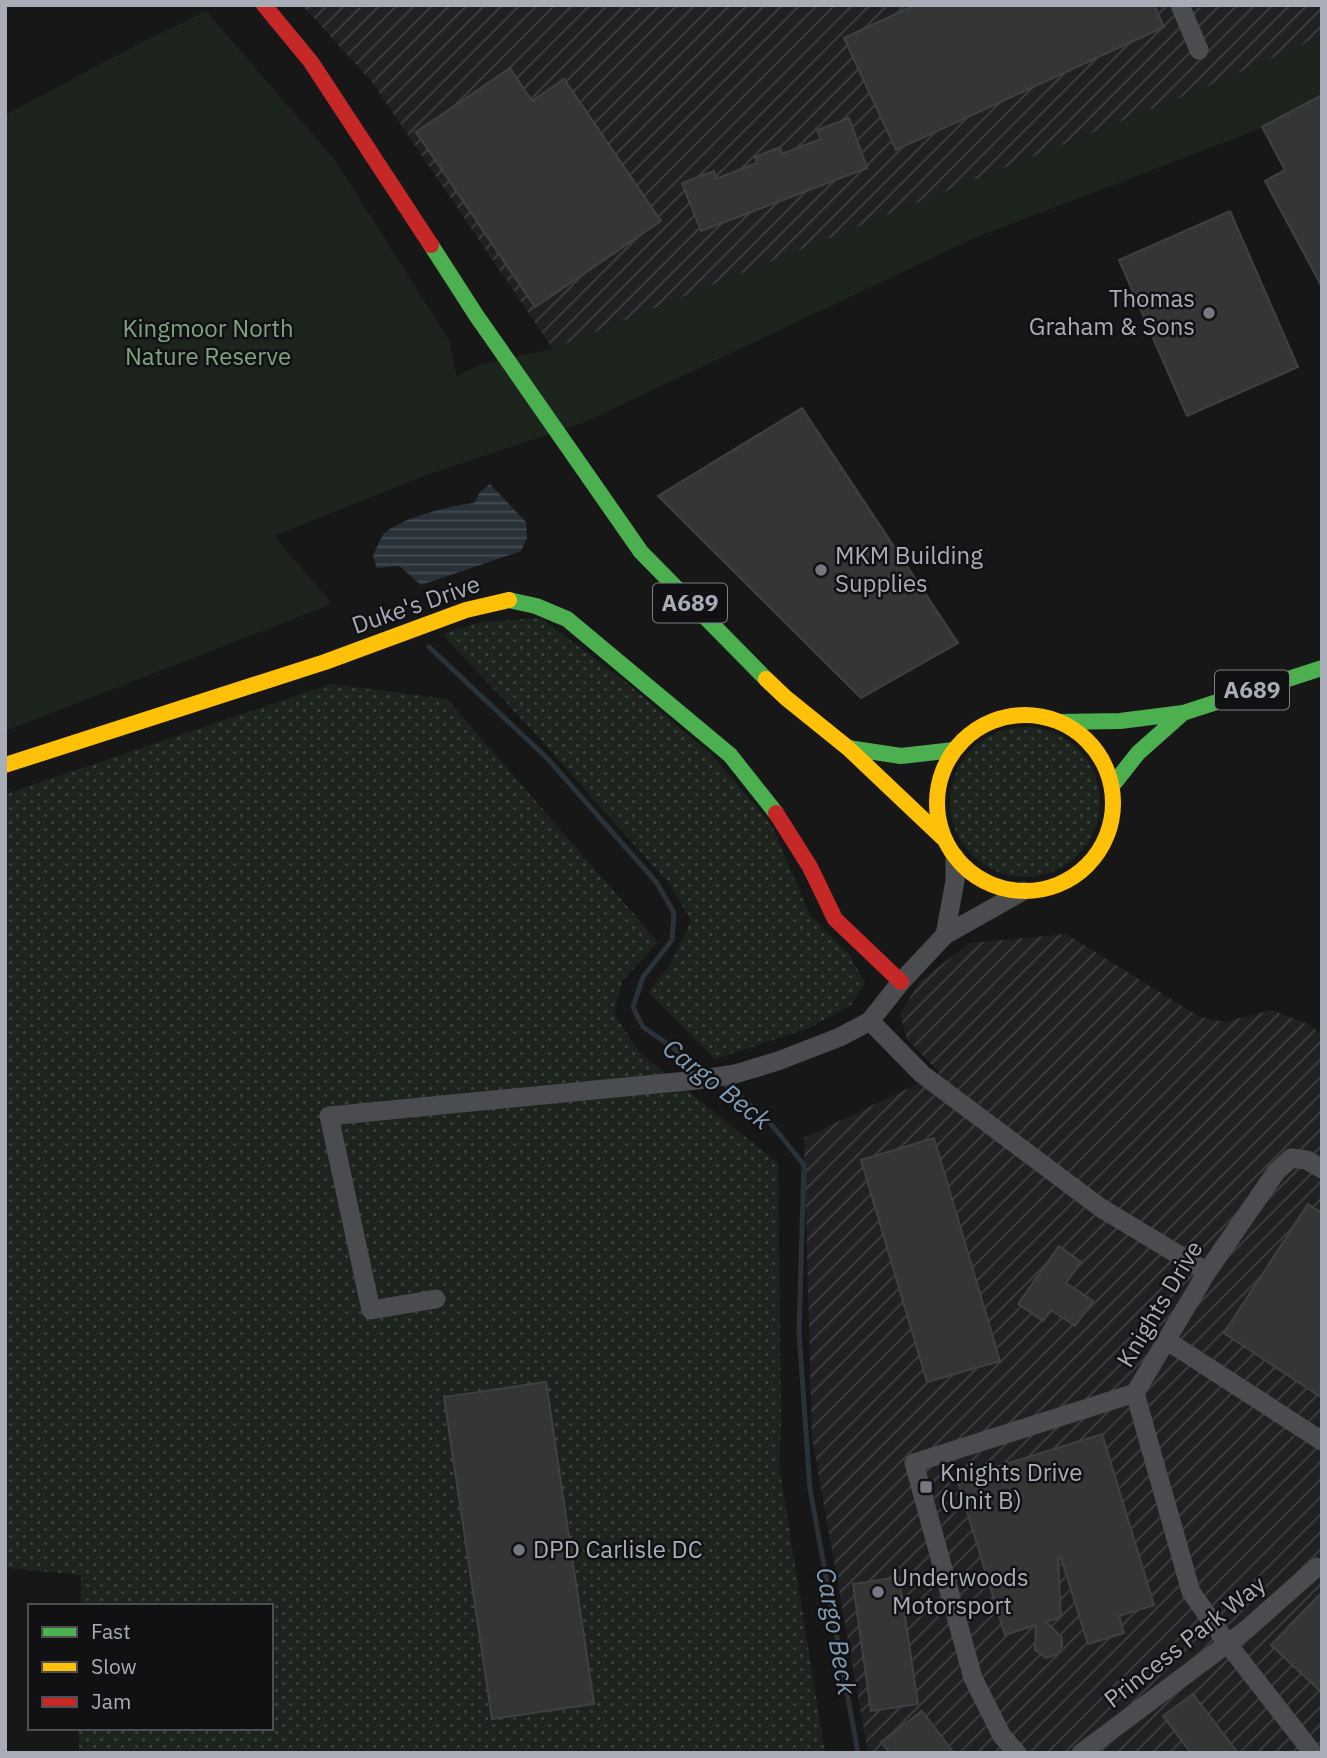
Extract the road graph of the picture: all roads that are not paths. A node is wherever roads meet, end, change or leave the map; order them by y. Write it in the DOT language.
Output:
graph roads {
  1 [pos="264,5"];
  2 [pos="1180,5"];
  3 [pos="1199,50"];
  4 [pos="1322,668"];
  5 [pos="1183,713"];
  6 [pos="1060,722"];
  7 [pos="848,748"];
  8 [pos="954,750"];
  9 [pos="5,765"];
  10 [pos="1112,786"];
  11 [pos="944,839"];
  12 [pos="955,857"];
  13 [pos="1023,891"];
  14 [pos="945,935"];
  15 [pos="901,982"];
  16 [pos="870,1021"];
  17 [pos="1322,1169"];
  18 [pos="1207,1272"];
  19 [pos="436,1299"];
  20 [pos="1166,1340"];
  21 [pos="1135,1393"];
  22 [pos="1322,1441"];
  23 [pos="1317,1567"];
  24 [pos="1227,1643"];
  25 [pos="1017,1753"];
  26 [pos="1080,1753"];
  27 [pos="1313,1753"];
  1 -- 7 [label="main road, A689"];
  2 -- 3 [label="street"];
  4 -- 5 [label="main road, A689"];
  5 -- 6 [label="main road, A689"];
  5 -- 10 [label="main road, A689"];
  6 -- 8 [label="main road, A689"];
  6 -- 10 [label="main road, A689"];
  7 -- 8 [label="main road, A689"];
  7 -- 11 [label="main road, A689"];
  8 -- 11 [label="main road, A689"];
  9 -- 15 [label="main road, Duke's Drive"];
  10 -- 13 [label="main road, A689"];
  11 -- 12 [label="main road, A689"];
  12 -- 13 [label="main road, A689"];
  12 -- 14 [label="street"];
  13 -- 14 [label="street"];
  14 -- 15 [label="street"];
  15 -- 16 [label="street"];
  16 -- 18 [label="street"];
  16 -- 19 [label="street"];
  17 -- 18 [label="street, Knights Drive"];
  18 -- 20 [label="street, Knights Drive"];
  20 -- 21 [label="street, Knights Drive"];
  20 -- 22 [label="street"];
  21 -- 24 [label="street"];
  21 -- 25 [label="street, Knights Drive"];
  23 -- 24 [label="street, Princess Park Way"];
  24 -- 26 [label="street, Princess Park Way"];
  24 -- 27 [label="street"];
}
